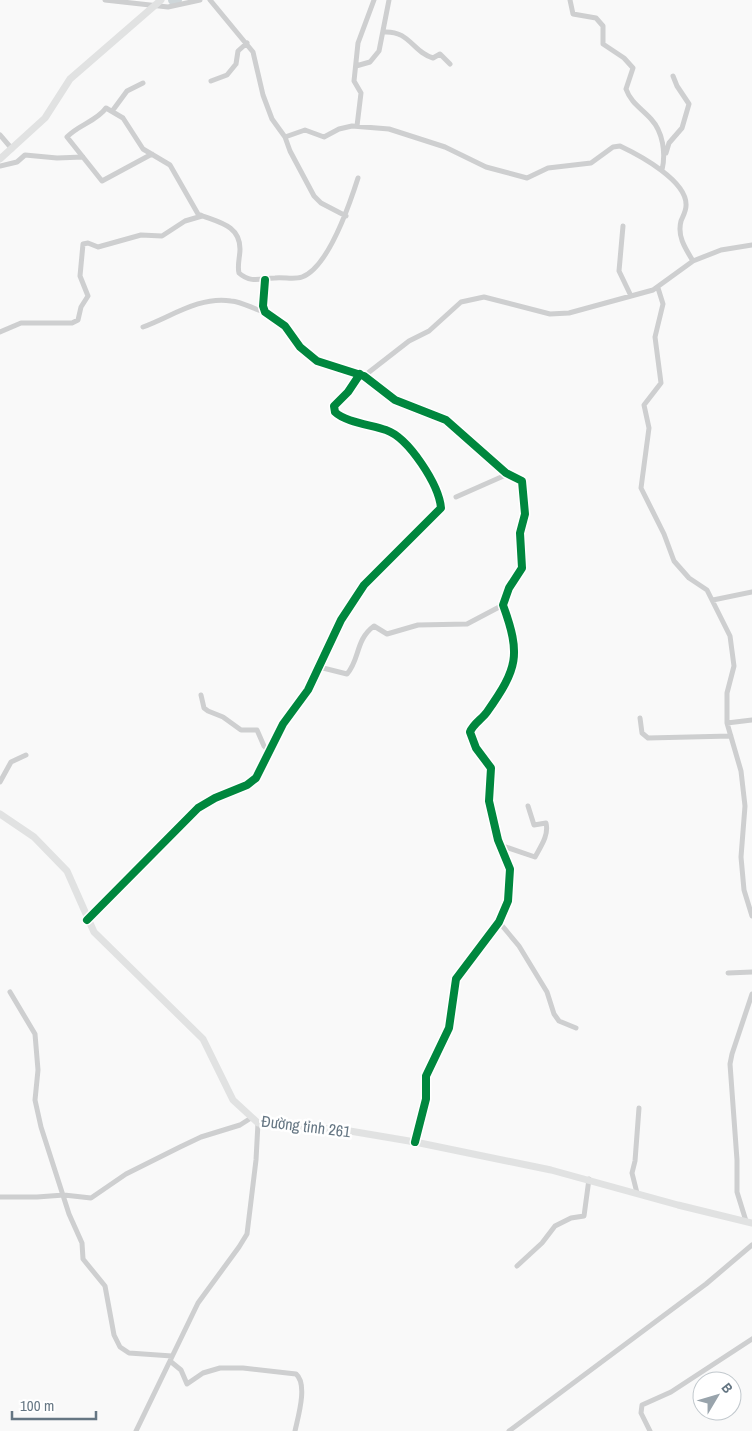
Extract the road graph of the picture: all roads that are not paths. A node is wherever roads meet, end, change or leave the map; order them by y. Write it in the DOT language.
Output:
graph roads {
  1 [pos="105,0"];
  2 [pos="200,0"];
  3 [pos="210,0"];
  4 [pos="374,0"];
  5 [pos="389,0"];
  6 [pos="570,0"];
  7 [pos="161,2"];
  8 [pos="383,32"];
  9 [pos="247,43"];
  10 [pos="450,64"];
  11 [pos="356,66"];
  12 [pos="673,76"];
  13 [pos="211,81"];
  14 [pos="144,83"];
  15 [pos="113,110"];
  16 [pos="357,126"];
  17 [pos="0,136"];
  18 [pos="285,137"];
  19 [pos="12,149"];
  20 [pos="152,154"];
  21 [pos="82,157"];
  22 [pos="665,157"];
  23 [pos="0,159"];
  24 [pos="0,166"];
  25 [pos="662,170"];
  26 [pos="358,178"];
  27 [pos="202,216"];
  28 [pos="346,216"];
  29 [pos="623,226"];
  30 [pos="752,245"];
  31 [pos="693,261"];
  32 [pos="265,280"];
  33 [pos="658,288"];
  34 [pos="631,296"];
  35 [pos="265,312"];
  36 [pos="143,327"];
  37 [pos="0,332"];
  38 [pos="362,375"];
  39 [pos="508,474"];
  40 [pos="456,497"];
  41 [pos="752,592"];
  42 [pos="713,600"];
  43 [pos="503,605"];
  44 [pos="319,667"];
  45 [pos="201,695"];
  46 [pos="640,718"];
  47 [pos="752,720"];
  48 [pos="727,723"];
  49 [pos="730,736"];
  50 [pos="270,752"];
  51 [pos="26,754"];
  52 [pos="0,782"];
  53 [pos="528,806"];
  54 [pos="0,814"];
  55 [pos="500,845"];
  56 [pos="752,916"];
  57 [pos="87,920"];
  58 [pos="499,922"];
  59 [pos="752,972"];
  60 [pos="728,973"];
  61 [pos="10,992"];
  62 [pos="752,994"];
  63 [pos="576,1028"];
  64 [pos="639,1108"];
  65 [pos="251,1118"];
  66 [pos="258,1122"];
  67 [pos="416,1142"];
  68 [pos="589,1179"];
  69 [pos="637,1193"];
  70 [pos="64,1195"];
  71 [pos="0,1197"];
  72 [pos="749,1222"];
  73 [pos="752,1245"];
  74 [pos="517,1266"];
  75 [pos="752,1339"];
  76 [pos="171,1358"];
  77 [pos="136,1431"];
  78 [pos="295,1431"];
  79 [pos="509,1431"];
  80 [pos="650,1431"];
  1 -- 7 [label="street"];
  2 -- 7 [label="street"];
  3 -- 9 [label="street"];
  4 -- 11 [label="street"];
  5 -- 8 [label="street"];
  6 -- 22 [label="street"];
  7 -- 19 [label="main road"];
  8 -- 10 [label="street"];
  8 -- 11 [label="street"];
  9 -- 13 [label="street"];
  9 -- 18 [label="street"];
  11 -- 16 [label="street"];
  12 -- 22 [label="street"];
  14 -- 15 [label="street"];
  15 -- 20 [label="street"];
  15 -- 21 [label="street"];
  16 -- 18 [label="street"];
  16 -- 25 [label="street"];
  17 -- 19 [label="street"];
  18 -- 28 [label="street"];
  19 -- 23 [label="main road"];
  20 -- 21 [label="street"];
  20 -- 27 [label="street"];
  21 -- 24 [label="street"];
  22 -- 25 [label="street"];
  25 -- 31 [label="street"];
  26 -- 28 [label="street"];
  27 -- 32 [label="street"];
  27 -- 37 [label="street"];
  28 -- 32 [label="street"];
  29 -- 34 [label="street"];
  30 -- 31 [label="street"];
  31 -- 33 [label="street"];
  32 -- 35 [label="street"];
  33 -- 34 [label="street"];
  33 -- 42 [label="street"];
  34 -- 38 [label="street"];
  35 -- 36 [label="street"];
  35 -- 38 [label="street"];
  38 -- 39 [label="street"];
  38 -- 44 [label="street"];
  39 -- 40 [label="street"];
  39 -- 43 [label="street"];
  41 -- 42 [label="street"];
  42 -- 48 [label="street"];
  43 -- 44 [label="street"];
  43 -- 55 [label="street"];
  44 -- 50 [label="street"];
  45 -- 50 [label="street"];
  46 -- 49 [label="street"];
  47 -- 48 [label="street"];
  48 -- 49 [label="street"];
  49 -- 56 [label="street"];
  50 -- 57 [label="street"];
  51 -- 52 [label="street"];
  53 -- 55 [label="street"];
  54 -- 57 [label="main road, Đường tỉnh 261"];
  55 -- 58 [label="street"];
  57 -- 65 [label="main road, Đường tỉnh 261"];
  58 -- 63 [label="street"];
  58 -- 67 [label="street"];
  59 -- 60 [label="street"];
  61 -- 70 [label="street"];
  62 -- 72 [label="street"];
  64 -- 69 [label="street"];
  65 -- 66 [label="main road, Đường tỉnh 261"];
  65 -- 70 [label="street"];
  66 -- 67 [label="main road, Đường tỉnh 261"];
  66 -- 76 [label="street"];
  67 -- 68 [label="main road, Đường tỉnh 261"];
  68 -- 69 [label="main road, Đường tỉnh 261"];
  68 -- 74 [label="street"];
  69 -- 72 [label="main road, Đường tỉnh 261"];
  70 -- 71 [label="street"];
  70 -- 76 [label="street"];
  73 -- 79 [label="street"];
  75 -- 80 [label="street"];
  76 -- 77 [label="street"];
  76 -- 78 [label="street"];
}
